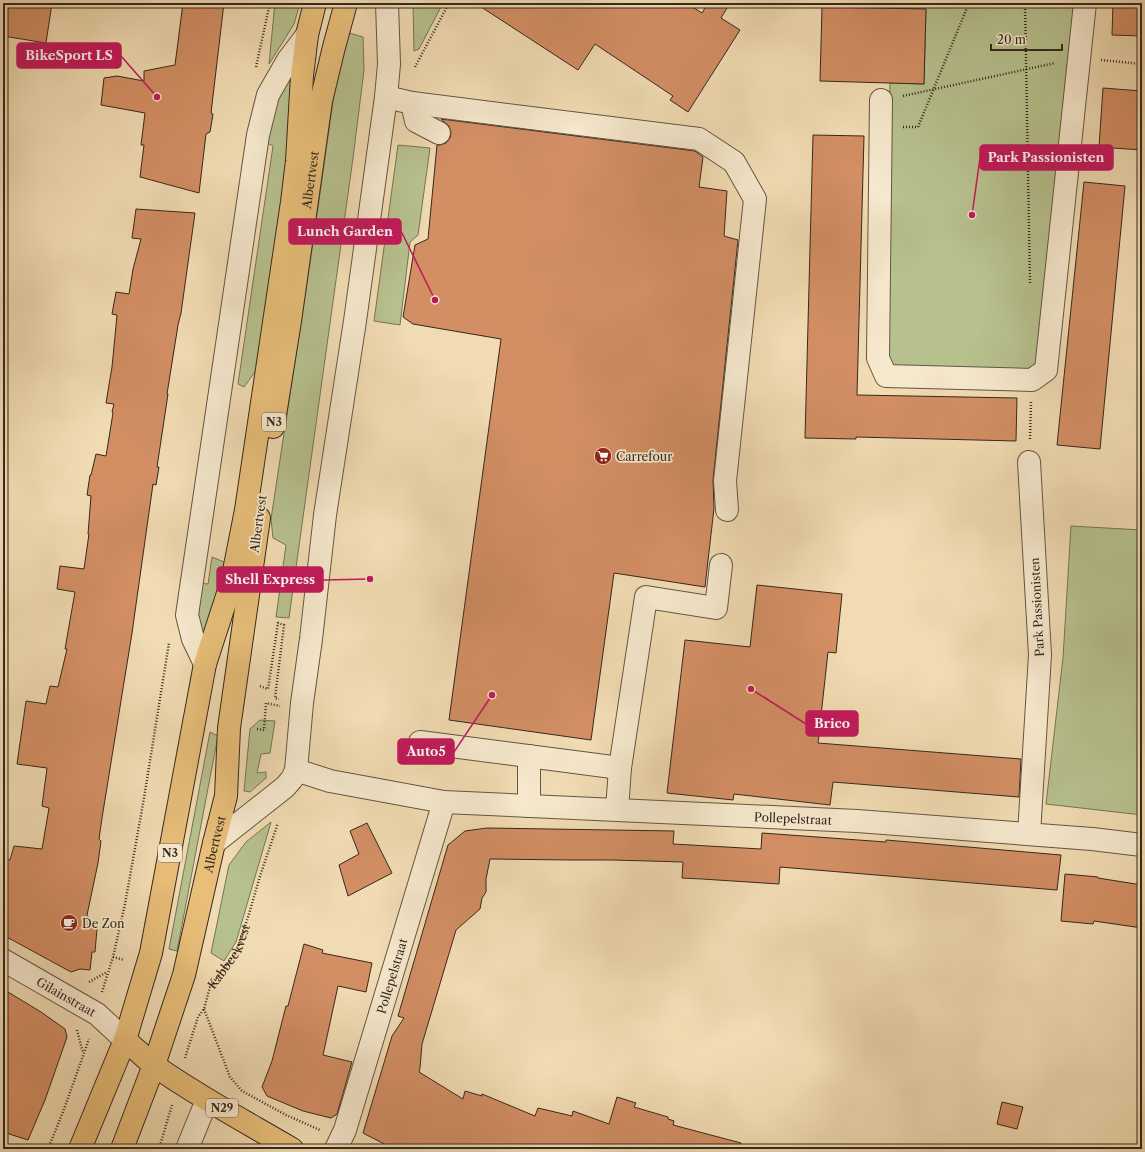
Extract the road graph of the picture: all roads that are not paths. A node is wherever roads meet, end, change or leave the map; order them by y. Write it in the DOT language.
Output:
graph roads {
  1 [pos="315,3"];
  2 [pos="346,3"];
  3 [pos="387,3"];
  4 [pos="1085,3"];
  5 [pos="307,35"];
  6 [pos="386,97"];
  7 [pos="881,100"];
  8 [pos="412,103"];
  9 [pos="439,133"];
  10 [pos="1029,462"];
  11 [pos="727,510"];
  12 [pos="721,565"];
  13 [pos="205,664"];
  14 [pos="420,742"];
  15 [pos="530,756"];
  16 [pos="620,768"];
  17 [pos="291,778"];
  18 [pos="444,802"];
  19 [pos="529,806"];
  20 [pos="617,810"];
  21 [pos="1029,834"];
  22 [pos="214,843"];
  23 [pos="1142,845"];
  24 [pos="3,960"];
  25 [pos="125,1040"];
  26 [pos="154,1065"];
  27 [pos="207,1100"];
  28 [pos="339,1144"];
  29 [pos="80,1149"];
  30 [pos="122,1149"];
  31 [pos="186,1149"];
  32 [pos="292,1149"];
  1 -- 5 [label="main road, Albertvest / N3"];
  2 -- 22 [label="main road, Albertvest / N3"];
  3 -- 6 [label="street"];
  4 -- 7 [label="street"];
  5 -- 13 [label="main road, Albertvest / N3"];
  5 -- 13 [label="street, Albertvest"];
  6 -- 8 [label="street"];
  6 -- 17 [label="street"];
  8 -- 9 [label="street"];
  8 -- 11 [label="street"];
  10 -- 21 [label="street, Park Passionisten"];
  12 -- 16 [label="street"];
  13 -- 25 [label="main road, Albertvest / N3"];
  14 -- 15 [label="street"];
  15 -- 16 [label="street"];
  15 -- 19 [label="street"];
  16 -- 20 [label="street"];
  17 -- 18 [label="street, Pollepelstraat"];
  17 -- 22 [label="street"];
  18 -- 19 [label="street, Pollepelstraat"];
  18 -- 28 [label="street, Pollepelstraat"];
  19 -- 20 [label="street, Pollepelstraat"];
  20 -- 21 [label="street, Pollepelstraat"];
  21 -- 23 [label="street, Pollepelstraat"];
  22 -- 26 [label="main road, Albertvest / N3"];
  24 -- 25 [label="street, Gilainstraat"];
  25 -- 26 [label="main road, N29"];
  25 -- 29 [label="main road, N3"];
  26 -- 27 [label="main road, N29"];
  26 -- 30 [label="main road, N3"];
  27 -- 31 [label="street"];
  27 -- 32 [label="main road, N29"];
}
